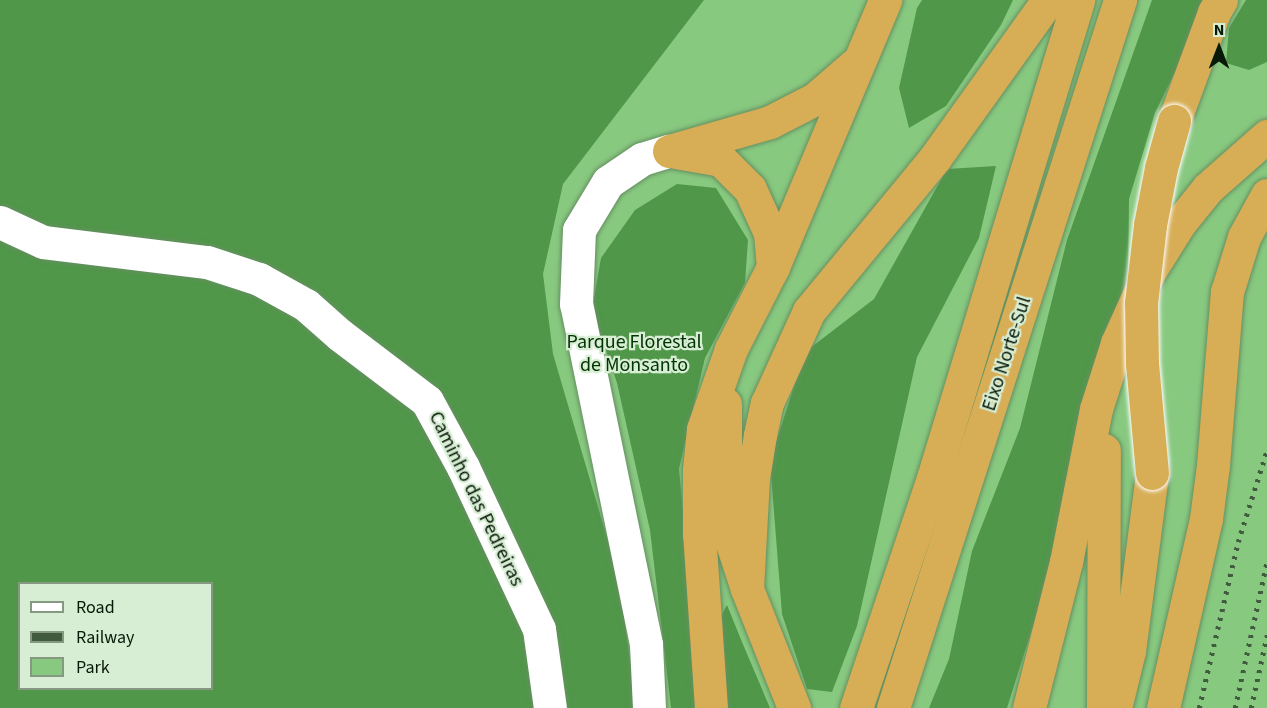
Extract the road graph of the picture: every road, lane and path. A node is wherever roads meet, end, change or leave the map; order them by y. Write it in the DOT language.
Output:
graph roads {
  1 [pos="885,0"];
  2 [pos="1048,0"];
  3 [pos="1078,0"];
  4 [pos="1120,0"];
  5 [pos="1221,0"];
  6 [pos="860,60"];
  7 [pos="1267,136"];
  8 [pos="669,151"];
  9 [pos="1267,195"];
  10 [pos="0,222"];
  11 [pos="773,267"];
  12 [pos="731,349"];
  13 [pos="1108,367"];
  14 [pos="1152,473"];
  15 [pos="747,589"];
  16 [pos="858,702"];
  17 [pos="550,708"];
  18 [pos="649,708"];
  19 [pos="711,708"];
  20 [pos="794,708"];
  21 [pos="893,708"];
  22 [pos="1029,708"];
  23 [pos="1103,708"];
  24 [pos="1115,708"];
  25 [pos="1139,708"];
  26 [pos="1163,708"];
  1 -- 6 [label="highway"];
  2 -- 15 [label="highway"];
  3 -- 16 [label="highway, Eixo Norte-Sul"];
  4 -- 21 [label="highway, Eixo Norte-Sul"];
  5 -- 14 [label="highway, bridge"];
  6 -- 8 [label="highway"];
  6 -- 11 [label="highway"];
  7 -- 13 [label="highway"];
  8 -- 11 [label="highway"];
  8 -- 18 [label="street"];
  9 -- 26 [label="highway"];
  10 -- 17 [label="street, Caminho das Pedreiras"];
  11 -- 12 [label="highway"];
  12 -- 15 [label="highway"];
  12 -- 19 [label="highway"];
  13 -- 22 [label="highway"];
  13 -- 23 [label="highway"];
  14 -- 24 [label="highway"];
  14 -- 25 [label="highway"];
  15 -- 20 [label="highway"];
}
